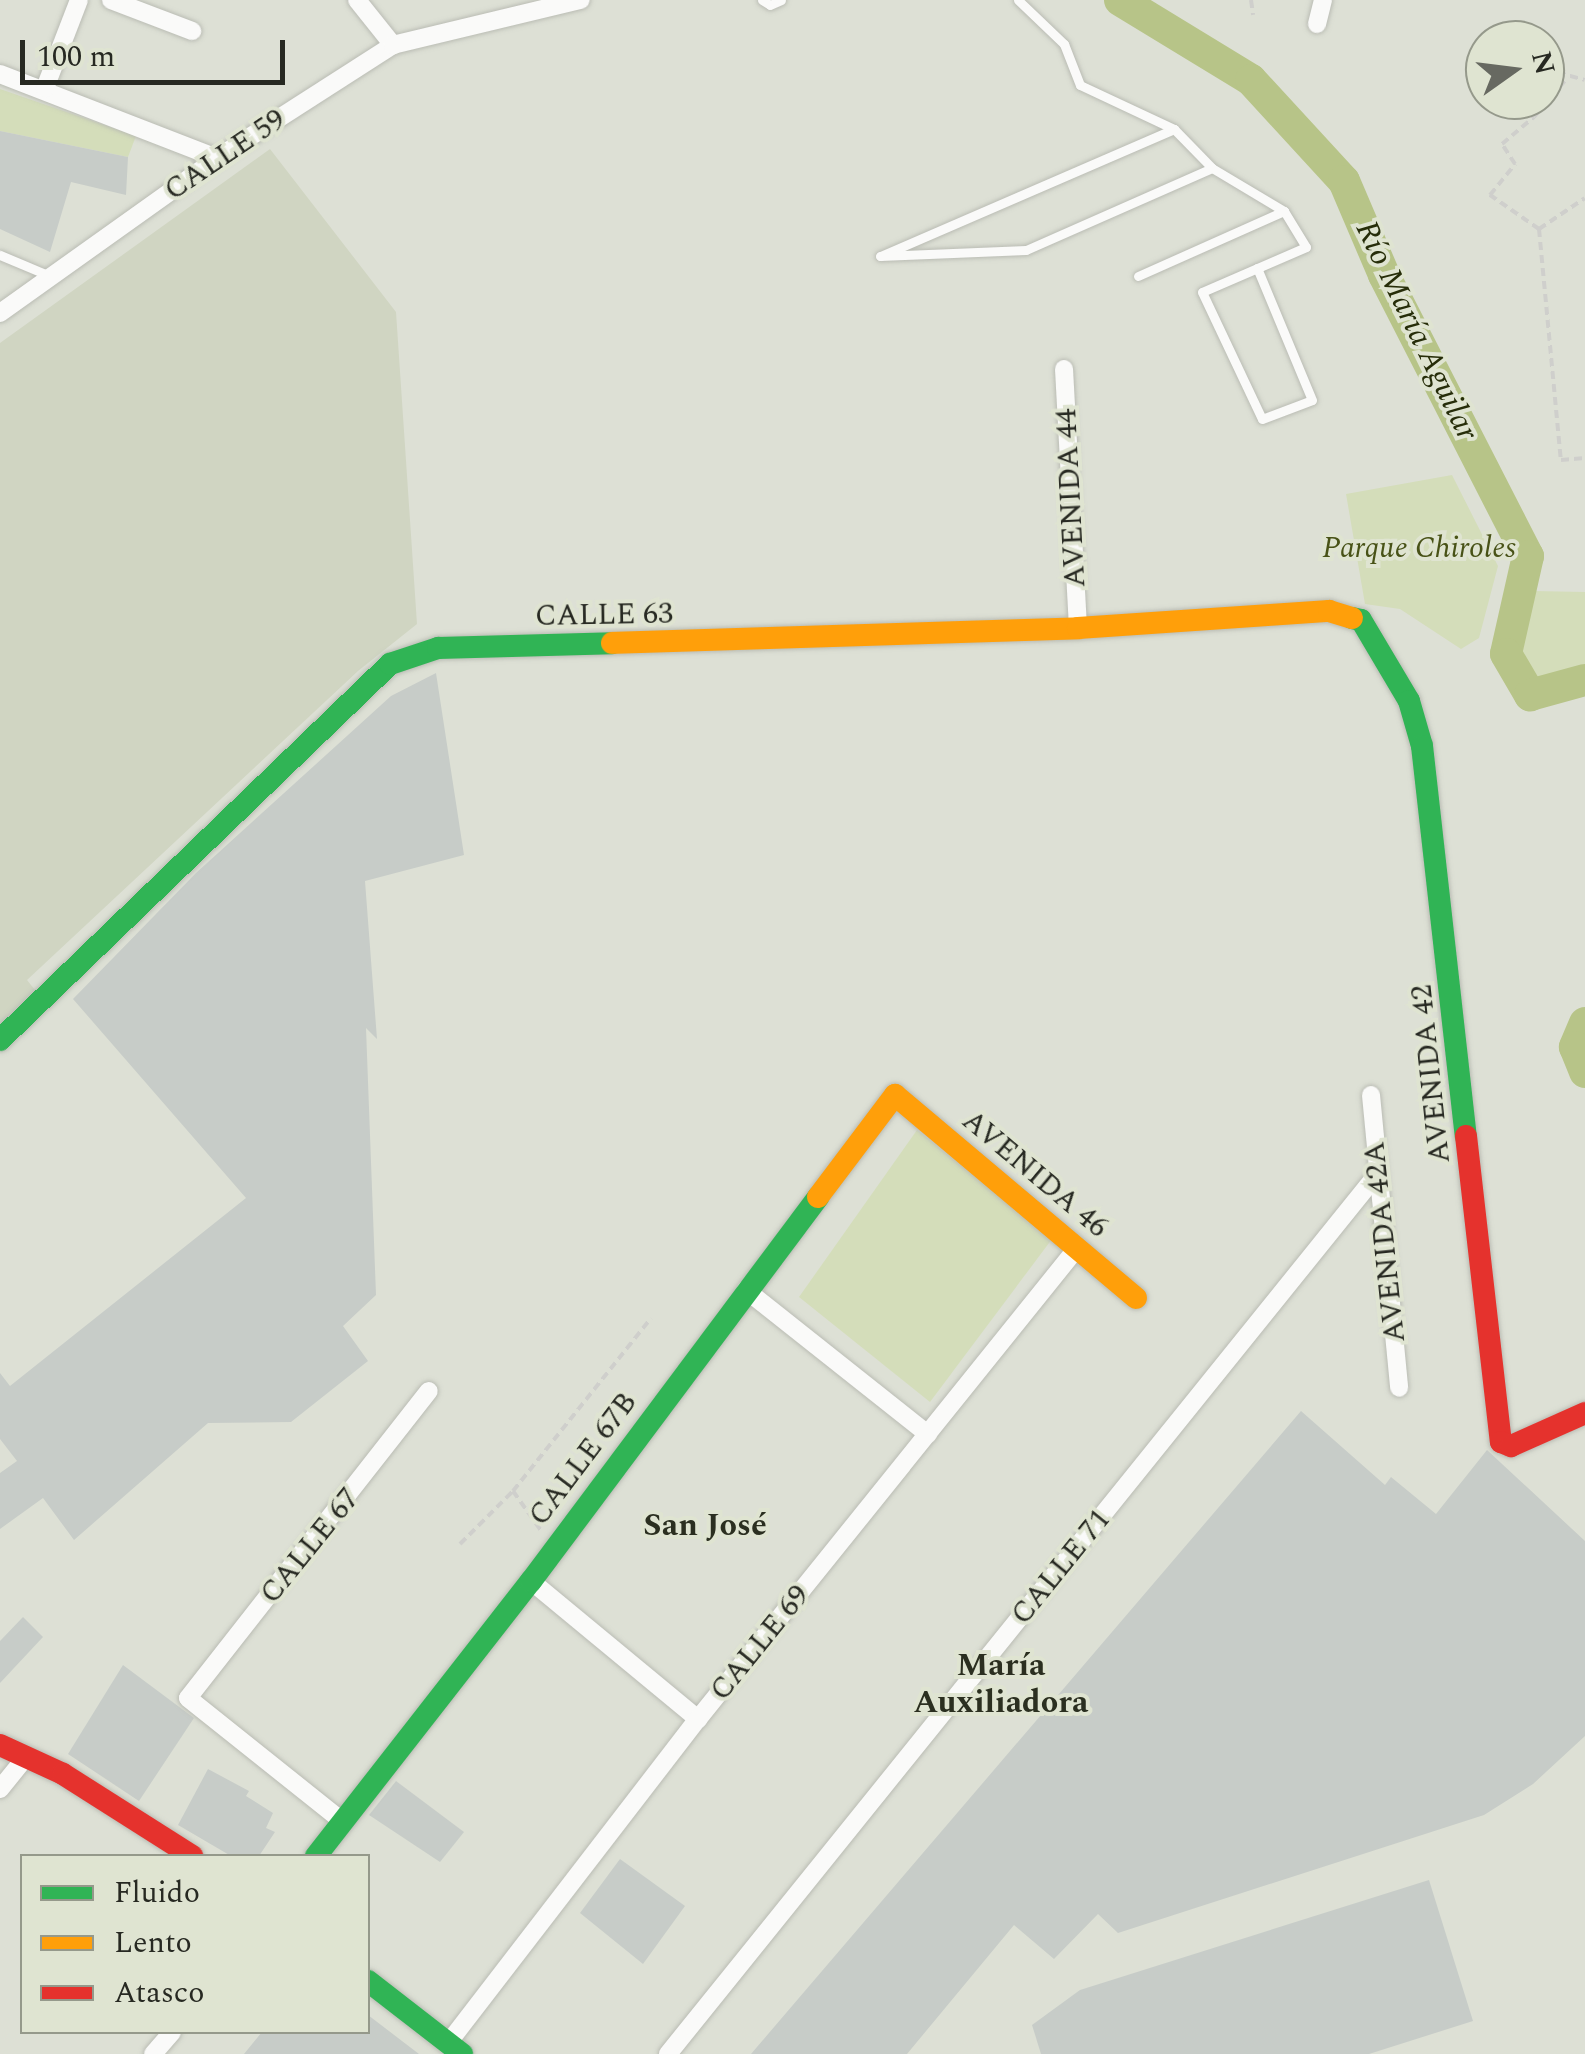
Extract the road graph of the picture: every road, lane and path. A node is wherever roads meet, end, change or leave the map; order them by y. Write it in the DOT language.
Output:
graph roads {
  1 [pos="78,0"];
  2 [pos="112,0"];
  3 [pos="357,0"];
  4 [pos="581,0"];
  5 [pos="762,0"];
  6 [pos="781,0"];
  7 [pos="1018,0"];
  8 [pos="1251,0"];
  9 [pos="1323,0"];
  10 [pos="1254,16"];
  11 [pos="1317,24"];
  12 [pos="192,31"];
  13 [pos="392,45"];
  14 [pos="0,74"];
  15 [pos="1565,76"];
  16 [pos="1568,77"];
  17 [pos="1585,80"];
  18 [pos="45,88"];
  19 [pos="1174,129"];
  20 [pos="217,158"];
  21 [pos="1212,168"];
  22 [pos="1585,198"];
  23 [pos="1284,211"];
  24 [pos="1539,230"];
  25 [pos="0,254"];
  26 [pos="1258,268"];
  27 [pos="50,276"];
  28 [pos="1138,276"];
  29 [pos="0,313"];
  30 [pos="1064,369"];
  31 [pos="1585,458"];
  32 [pos="1362,620"];
  33 [pos="1078,628"];
  34 [pos="0,1040"];
  35 [pos="895,1096"];
  36 [pos="1371,1096"];
  37 [pos="1378,1172"];
  38 [pos="1077,1248"];
  39 [pos="746,1290"];
  40 [pos="1136,1298"];
  41 [pos="651,1318"];
  42 [pos="1399,1388"];
  43 [pos="430,1391"];
  44 [pos="1585,1413"];
  45 [pos="928,1434"];
  46 [pos="513,1491"];
  47 [pos="460,1544"];
  48 [pos="552,1548"];
  49 [pos="532,1581"];
  50 [pos="698,1719"];
  51 [pos="0,1745"];
  52 [pos="26,1757"];
  53 [pos="0,1789"];
  54 [pos="342,1822"];
  55 [pos="180,1853"];
  56 [pos="318,1854"];
  57 [pos="370,1983"];
  58 [pos="170,2034"];
  59 [pos="455,2048"];
  60 [pos="153,2054"];
  61 [pos="668,2054"];
  1 -- 18 [label="street"];
  2 -- 12 [label="street"];
  3 -- 13 [label="street"];
  4 -- 13 [label="street, CALLE 59"];
  5 -- 6 [label="lane"];
  7 -- 19 [label="lane"];
  8 -- 10 [label="path"];
  9 -- 11 [label="street"];
  13 -- 20 [label="street, CALLE 59"];
  14 -- 18 [label="street"];
  15 -- 16 [label="path"];
  16 -- 17 [label="path"];
  16 -- 24 [label="path"];
  18 -- 20 [label="street"];
  19 -- 21 [label="lane"];
  19 -- 21 [label="lane"];
  20 -- 27 [label="street, CALLE 59"];
  21 -- 23 [label="lane"];
  22 -- 24 [label="path"];
  23 -- 26 [label="lane"];
  23 -- 28 [label="lane"];
  24 -- 31 [label="path"];
  25 -- 27 [label="lane"];
  26 -- 26 [label="lane"];
  27 -- 29 [label="street, CALLE 59"];
  30 -- 33 [label="street, AVENIDA 44"];
  32 -- 33 [label="street, CALLE 63"];
  32 -- 44 [label="street, AVENIDA 42"];
  33 -- 34 [label="street, CALLE 63"];
  35 -- 38 [label="street, AVENIDA 46"];
  35 -- 39 [label="street, CALLE 67B"];
  36 -- 37 [label="street, AVENIDA 42A"];
  37 -- 42 [label="street, AVENIDA 42A"];
  37 -- 61 [label="street, CALLE 71"];
  38 -- 40 [label="street, AVENIDA 46"];
  38 -- 45 [label="street, CALLE 69"];
  39 -- 45 [label="street"];
  39 -- 48 [label="street, CALLE 67B"];
  41 -- 46 [label="path"];
  43 -- 54 [label="street, CALLE 67"];
  45 -- 50 [label="street, CALLE 69"];
  46 -- 47 [label="path"];
  46 -- 48 [label="path"];
  48 -- 49 [label="street, CALLE 67B"];
  49 -- 50 [label="street"];
  49 -- 54 [label="street, CALLE 67B"];
  50 -- 59 [label="street, CALLE 69"];
  51 -- 52 [label="street"];
  52 -- 53 [label="street"];
  52 -- 55 [label="street"];
  54 -- 56 [label="street, CALLE 67B"];
  57 -- 59 [label="street"];
  58 -- 60 [label="street"];
}
